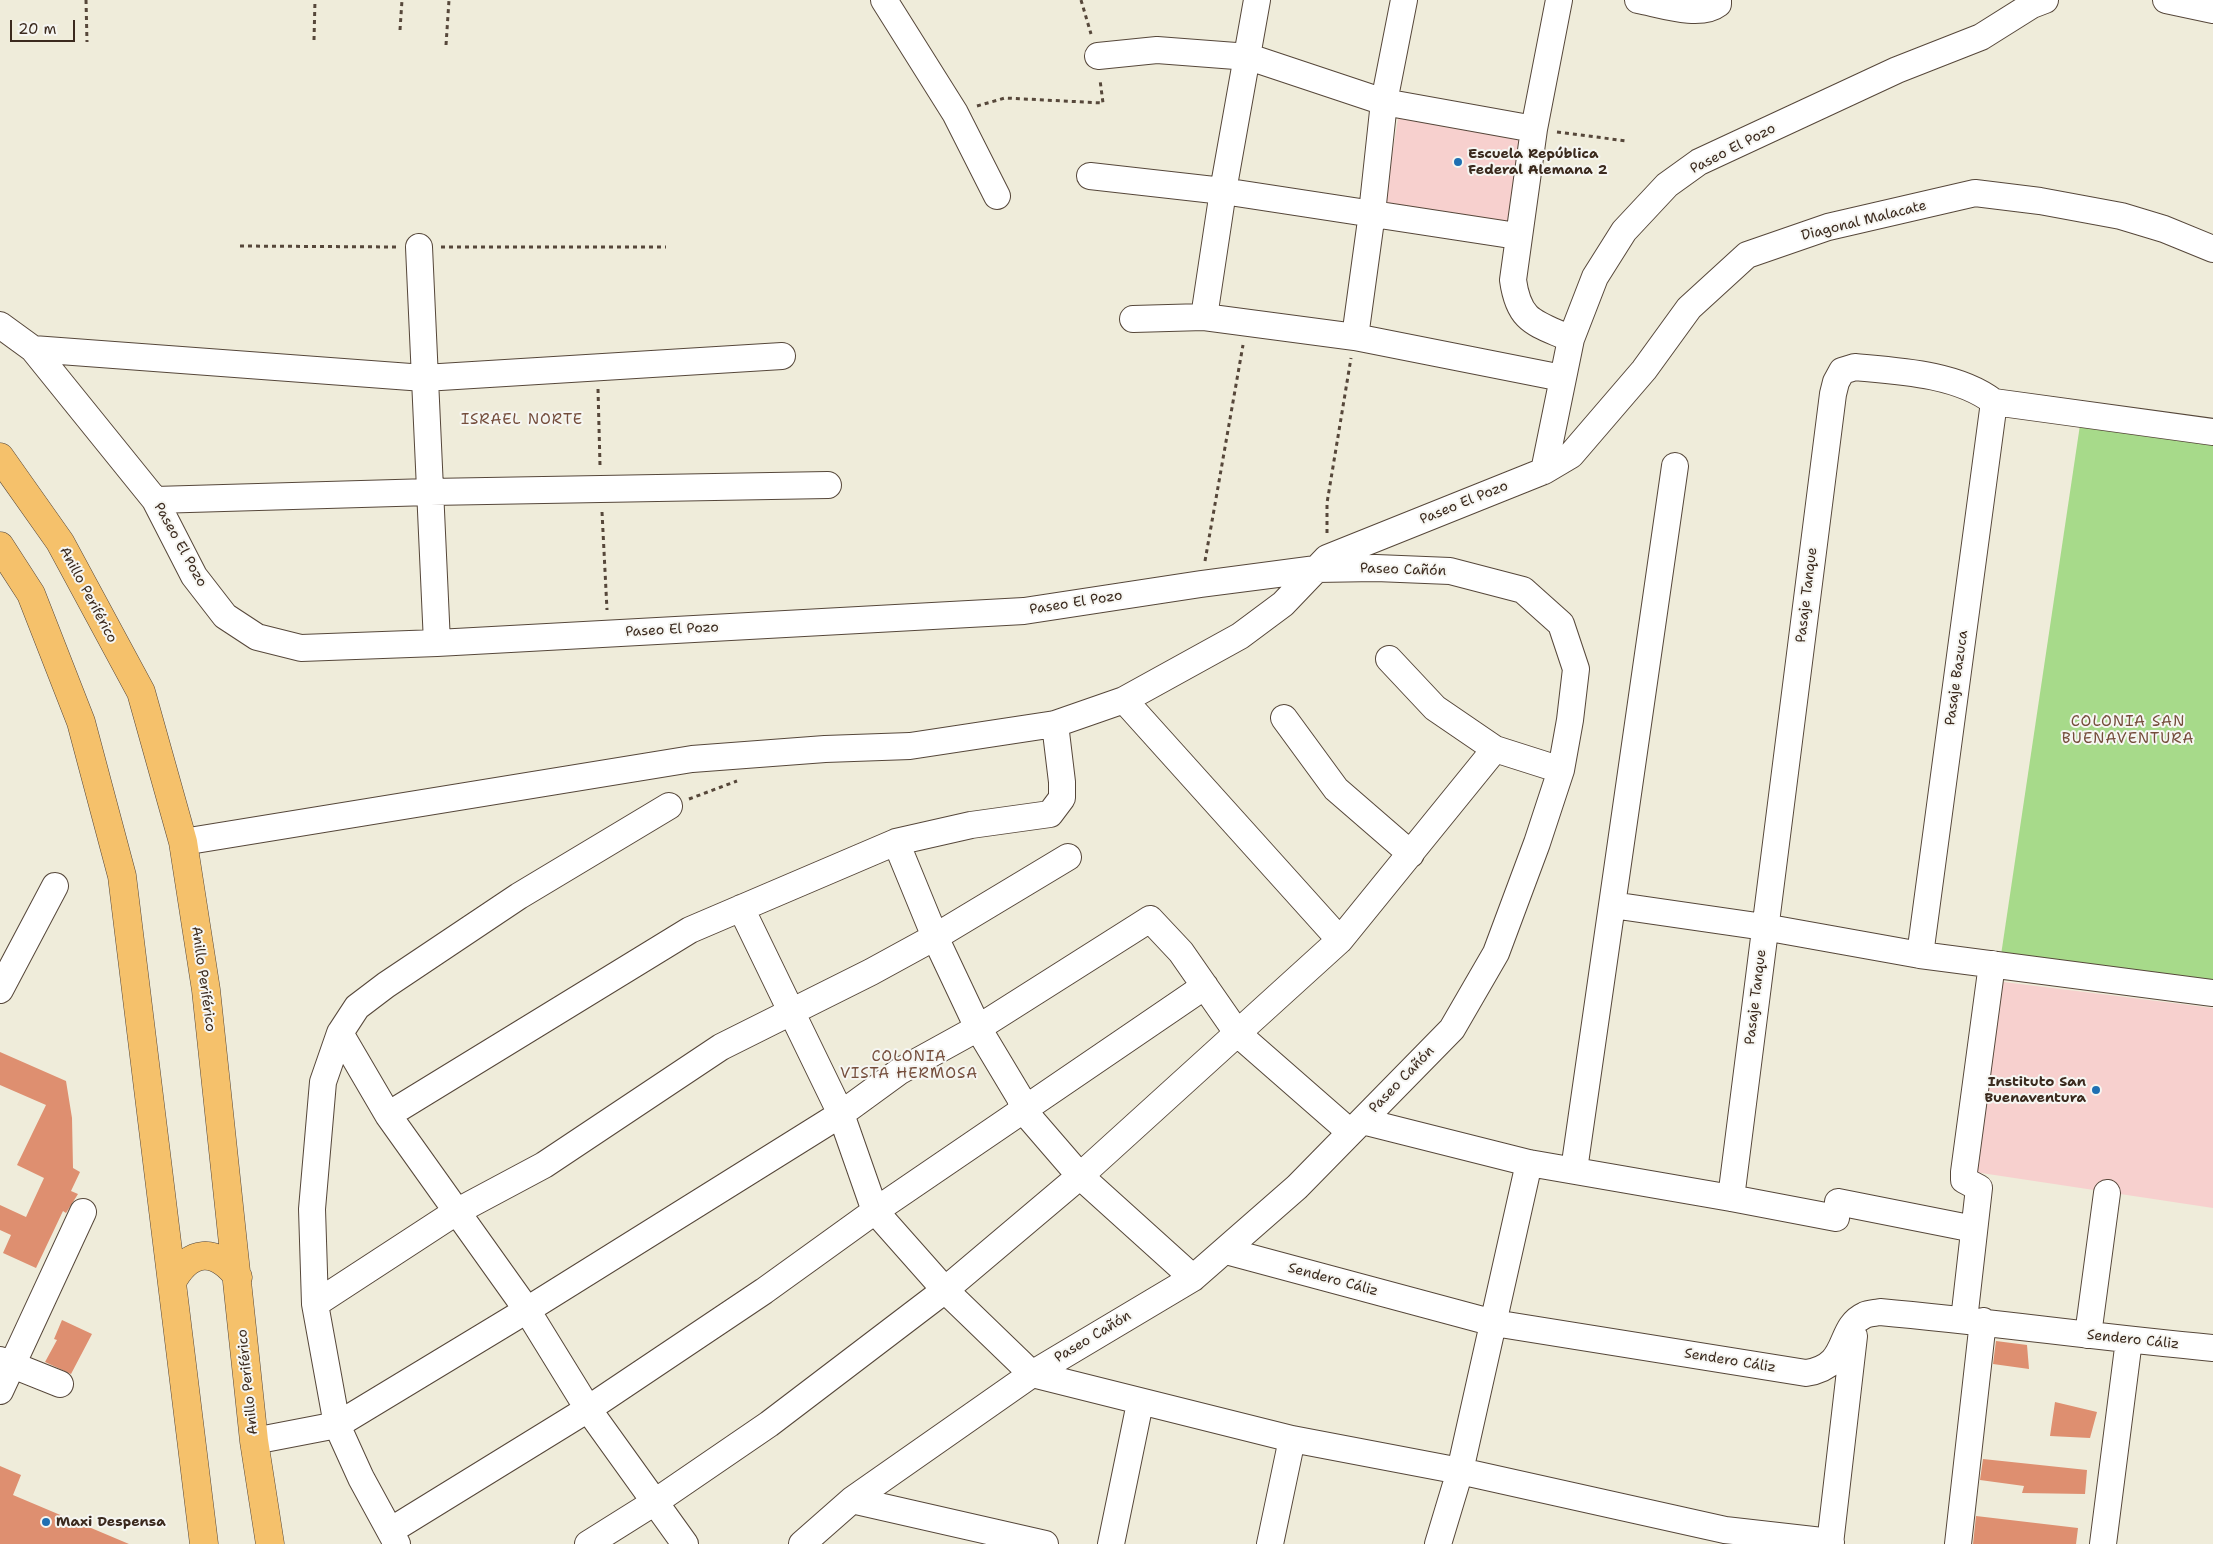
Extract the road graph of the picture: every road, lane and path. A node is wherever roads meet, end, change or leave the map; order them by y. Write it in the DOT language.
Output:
graph roads {
  1 [pos="86,0"];
  2 [pos="315,0"];
  3 [pos="402,0"];
  4 [pos="449,0"];
  5 [pos="884,0"];
  6 [pos="1081,0"];
  7 [pos="1258,0"];
  8 [pos="1404,0"];
  9 [pos="1559,0"];
  10 [pos="1638,0"];
  11 [pos="1718,0"];
  12 [pos="2045,0"];
  13 [pos="2166,0"];
  14 [pos="2213,10"];
  15 [pos="400,30"];
  16 [pos="314,40"];
  17 [pos="87,42"];
  18 [pos="446,45"];
  19 [pos="1098,56"];
  20 [pos="1249,57"];
  21 [pos="1384,102"];
  22 [pos="955,113"];
  23 [pos="1534,129"];
  24 [pos="1627,141"];
  25 [pos="1090,176"];
  26 [pos="1223,191"];
  27 [pos="997,196"];
  28 [pos="1372,213"];
  29 [pos="1517,236"];
  30 [pos="240,246"];
  31 [pos="419,247"];
  32 [pos="666,248"];
  33 [pos="2213,249"];
  34 [pos="1204,317"];
  35 [pos="1133,319"];
  36 [pos="1247,323"];
  37 [pos="0,325"];
  38 [pos="1355,337"];
  39 [pos="1572,339"];
  40 [pos="33,348"];
  41 [pos="782,356"];
  42 [pos="424,378"];
  43 [pos="1562,378"];
  44 [pos="1994,402"];
  45 [pos="2213,432"];
  46 [pos="0,457"];
  47 [pos="1675,466"];
  48 [pos="1544,471"];
  49 [pos="828,485"];
  50 [pos="430,492"];
  51 [pos="155,500"];
  52 [pos="0,546"];
  53 [pos="1322,564"];
  54 [pos="1201,584"];
  55 [pos="437,643"];
  56 [pos="1389,659"];
  57 [pos="1124,700"];
  58 [pos="1284,718"];
  59 [pos="1055,724"];
  60 [pos="1495,749"];
  61 [pos="1561,770"];
  62 [pos="669,806"];
  63 [pos="183,842"];
  64 [pos="896,842"];
  65 [pos="1412,854"];
  66 [pos="1068,857"];
  67 [pos="55,886"];
  68 [pos="1612,905"];
  69 [pos="741,908"];
  70 [pos="1764,927"];
  71 [pos="935,938"];
  72 [pos="1340,940"];
  73 [pos="1920,955"];
  74 [pos="1992,964"];
  75 [pos="1205,986"];
  76 [pos="0,990"];
  77 [pos="2213,993"];
  78 [pos="790,1012"];
  79 [pos="978,1028"];
  80 [pos="340,1032"];
  81 [pos="1238,1034"];
  82 [pos="1023,1110"];
  83 [pos="840,1114"];
  84 [pos="388,1115"];
  85 [pos="1356,1127"];
  86 [pos="1529,1164"];
  87 [pos="1574,1170"];
  88 [pos="1080,1176"];
  89 [pos="2107,1193"];
  90 [pos="1731,1198"];
  91 [pos="83,1212"];
  92 [pos="456,1212"];
  93 [pos="875,1212"];
  94 [pos="1974,1229"];
  95 [pos="1226,1252"];
  96 [pos="238,1277"];
  97 [pos="1193,1278"];
  98 [pos="172,1282"];
  99 [pos="945,1290"];
  100 [pos="315,1304"];
  101 [pos="527,1310"];
  102 [pos="1973,1320"];
  103 [pos="1856,1321"];
  104 [pos="1494,1323"];
  105 [pos="2088,1335"];
  106 [pos="2128,1340"];
  107 [pos="2213,1348"];
  108 [pos="6,1363"];
  109 [pos="1032,1374"];
  110 [pos="60,1384"];
  111 [pos="0,1391"];
  112 [pos="1140,1402"];
  113 [pos="588,1409"];
  114 [pos="337,1425"];
  115 [pos="1292,1439"];
  116 [pos="254,1441"];
  117 [pos="1460,1471"];
  118 [pos="852,1500"];
  119 [pos="655,1502"];
  120 [pos="1723,1537"];
  121 [pos="394,1538"];
  122 [pos="1830,1543"];
  123 [pos="204,1544"];
  124 [pos="270,1544"];
  125 [pos="588,1544"];
  126 [pos="685,1544"];
  127 [pos="802,1544"];
  128 [pos="1045,1544"];
  129 [pos="1111,1544"];
  130 [pos="1270,1544"];
  131 [pos="1438,1544"];
  132 [pos="1958,1544"];
  133 [pos="2103,1544"];
  1 -- 17 [label="path"];
  2 -- 16 [label="path"];
  3 -- 15 [label="path"];
  4 -- 18 [label="path"];
  5 -- 22 [label="street"];
  6 -- 19 [label="path"];
  7 -- 20 [label="street"];
  8 -- 21 [label="street"];
  9 -- 23 [label="street"];
  10 -- 11 [label="street"];
  12 -- 39 [label="street, Paseo El Pozo"];
  13 -- 14 [label="street"];
  19 -- 20 [label="street"];
  19 -- 22 [label="path"];
  20 -- 21 [label="street"];
  20 -- 26 [label="street"];
  21 -- 23 [label="street"];
  21 -- 28 [label="street"];
  22 -- 27 [label="street"];
  23 -- 24 [label="path"];
  23 -- 29 [label="street"];
  25 -- 26 [label="street"];
  26 -- 28 [label="street"];
  26 -- 34 [label="street"];
  28 -- 29 [label="street"];
  28 -- 38 [label="street"];
  29 -- 39 [label="street"];
  30 -- 31 [label="path"];
  31 -- 32 [label="path"];
  31 -- 42 [label="street"];
  33 -- 48 [label="street, Diagonal Malacate"];
  34 -- 35 [label="street"];
  34 -- 36 [label="street"];
  36 -- 38 [label="street"];
  36 -- 54 [label="path"];
  37 -- 40 [label="street, Paseo El Pozo"];
  38 -- 43 [label="street"];
  38 -- 53 [label="path"];
  39 -- 43 [label="street, Paseo El Pozo"];
  40 -- 42 [label="street"];
  40 -- 51 [label="street, Paseo El Pozo"];
  41 -- 42 [label="street"];
  42 -- 50 [label="street"];
  43 -- 48 [label="street, Paseo El Pozo"];
  44 -- 45 [label="street, Pasaje Tanque"];
  44 -- 70 [label="street, Pasaje Tanque"];
  44 -- 73 [label="street, Pasaje Bazuca"];
  46 -- 63 [label="highway, Anillo Periférico"];
  47 -- 68 [label="street"];
  48 -- 53 [label="street, Paseo El Pozo"];
  49 -- 50 [label="street"];
  50 -- 51 [label="street"];
  50 -- 55 [label="street"];
  51 -- 55 [label="street, Paseo El Pozo"];
  52 -- 98 [label="highway"];
  53 -- 54 [label="street, Paseo El Pozo"];
  53 -- 57 [label="street"];
  53 -- 61 [label="street, Paseo Cañón"];
  54 -- 55 [label="street, Paseo El Pozo"];
  56 -- 60 [label="street"];
  57 -- 59 [label="street"];
  57 -- 72 [label="street"];
  58 -- 65 [label="street"];
  59 -- 63 [label="street"];
  59 -- 64 [label="street"];
  60 -- 61 [label="street"];
  60 -- 65 [label="street"];
  61 -- 85 [label="street, Paseo Cañón"];
  62 -- 80 [label="street"];
  63 -- 96 [label="highway, Anillo Periférico"];
  64 -- 69 [label="street"];
  64 -- 71 [label="street"];
  65 -- 72 [label="street"];
  66 -- 71 [label="street"];
  67 -- 76 [label="street"];
  68 -- 70 [label="street"];
  68 -- 87 [label="street"];
  69 -- 78 [label="street"];
  69 -- 84 [label="street"];
  70 -- 73 [label="street"];
  70 -- 90 [label="street, Pasaje Tanque"];
  71 -- 78 [label="street"];
  71 -- 79 [label="street"];
  72 -- 81 [label="street"];
  73 -- 74 [label="street"];
  74 -- 77 [label="street"];
  74 -- 94 [label="street"];
  75 -- 79 [label="street"];
  75 -- 81 [label="street"];
  75 -- 82 [label="street"];
  78 -- 83 [label="street"];
  78 -- 92 [label="street"];
  79 -- 82 [label="street"];
  79 -- 83 [label="street"];
  80 -- 84 [label="street"];
  80 -- 100 [label="street"];
  81 -- 85 [label="street"];
  81 -- 88 [label="street"];
  82 -- 88 [label="street"];
  82 -- 93 [label="street"];
  83 -- 93 [label="street"];
  83 -- 101 [label="street"];
  84 -- 92 [label="street"];
  85 -- 86 [label="street"];
  85 -- 95 [label="street, Paseo Cañón"];
  86 -- 87 [label="street"];
  86 -- 104 [label="street"];
  87 -- 90 [label="street"];
  88 -- 97 [label="street"];
  88 -- 99 [label="street"];
  89 -- 105 [label="street"];
  90 -- 94 [label="street"];
  91 -- 108 [label="street"];
  92 -- 100 [label="street"];
  92 -- 101 [label="street"];
  93 -- 99 [label="street"];
  93 -- 113 [label="street"];
  94 -- 102 [label="street"];
  95 -- 97 [label="street, Paseo Cañón"];
  95 -- 104 [label="street, Sendero Cáliz"];
  96 -- 98 [label="highway"];
  96 -- 116 [label="highway, Anillo Periférico"];
  97 -- 109 [label="street, Paseo Cañón"];
  98 -- 123 [label="highway"];
  99 -- 109 [label="street"];
  99 -- 119 [label="street"];
  100 -- 114 [label="street"];
  101 -- 113 [label="street"];
  101 -- 114 [label="street"];
  102 -- 103 [label="street, Sendero Cáliz"];
  102 -- 105 [label="street, Sendero Cáliz"];
  102 -- 132 [label="street"];
  103 -- 104 [label="street, Sendero Cáliz"];
  103 -- 122 [label="street"];
  104 -- 117 [label="street"];
  105 -- 106 [label="street, Sendero Cáliz"];
  106 -- 107 [label="street, Sendero Cáliz"];
  106 -- 133 [label="street"];
  108 -- 110 [label="street"];
  108 -- 111 [label="street"];
  109 -- 112 [label="street"];
  109 -- 118 [label="street, Paseo Cañón"];
  112 -- 115 [label="street"];
  112 -- 129 [label="street"];
  113 -- 119 [label="street"];
  113 -- 121 [label="street"];
  114 -- 116 [label="street"];
  114 -- 121 [label="street"];
  115 -- 117 [label="street"];
  115 -- 130 [label="street"];
  116 -- 124 [label="highway, Anillo Periférico"];
  117 -- 120 [label="street"];
  117 -- 131 [label="street"];
  118 -- 127 [label="street, Paseo Cañón"];
  118 -- 128 [label="street"];
  119 -- 125 [label="street"];
  119 -- 126 [label="street"];
  120 -- 122 [label="street"];
}
